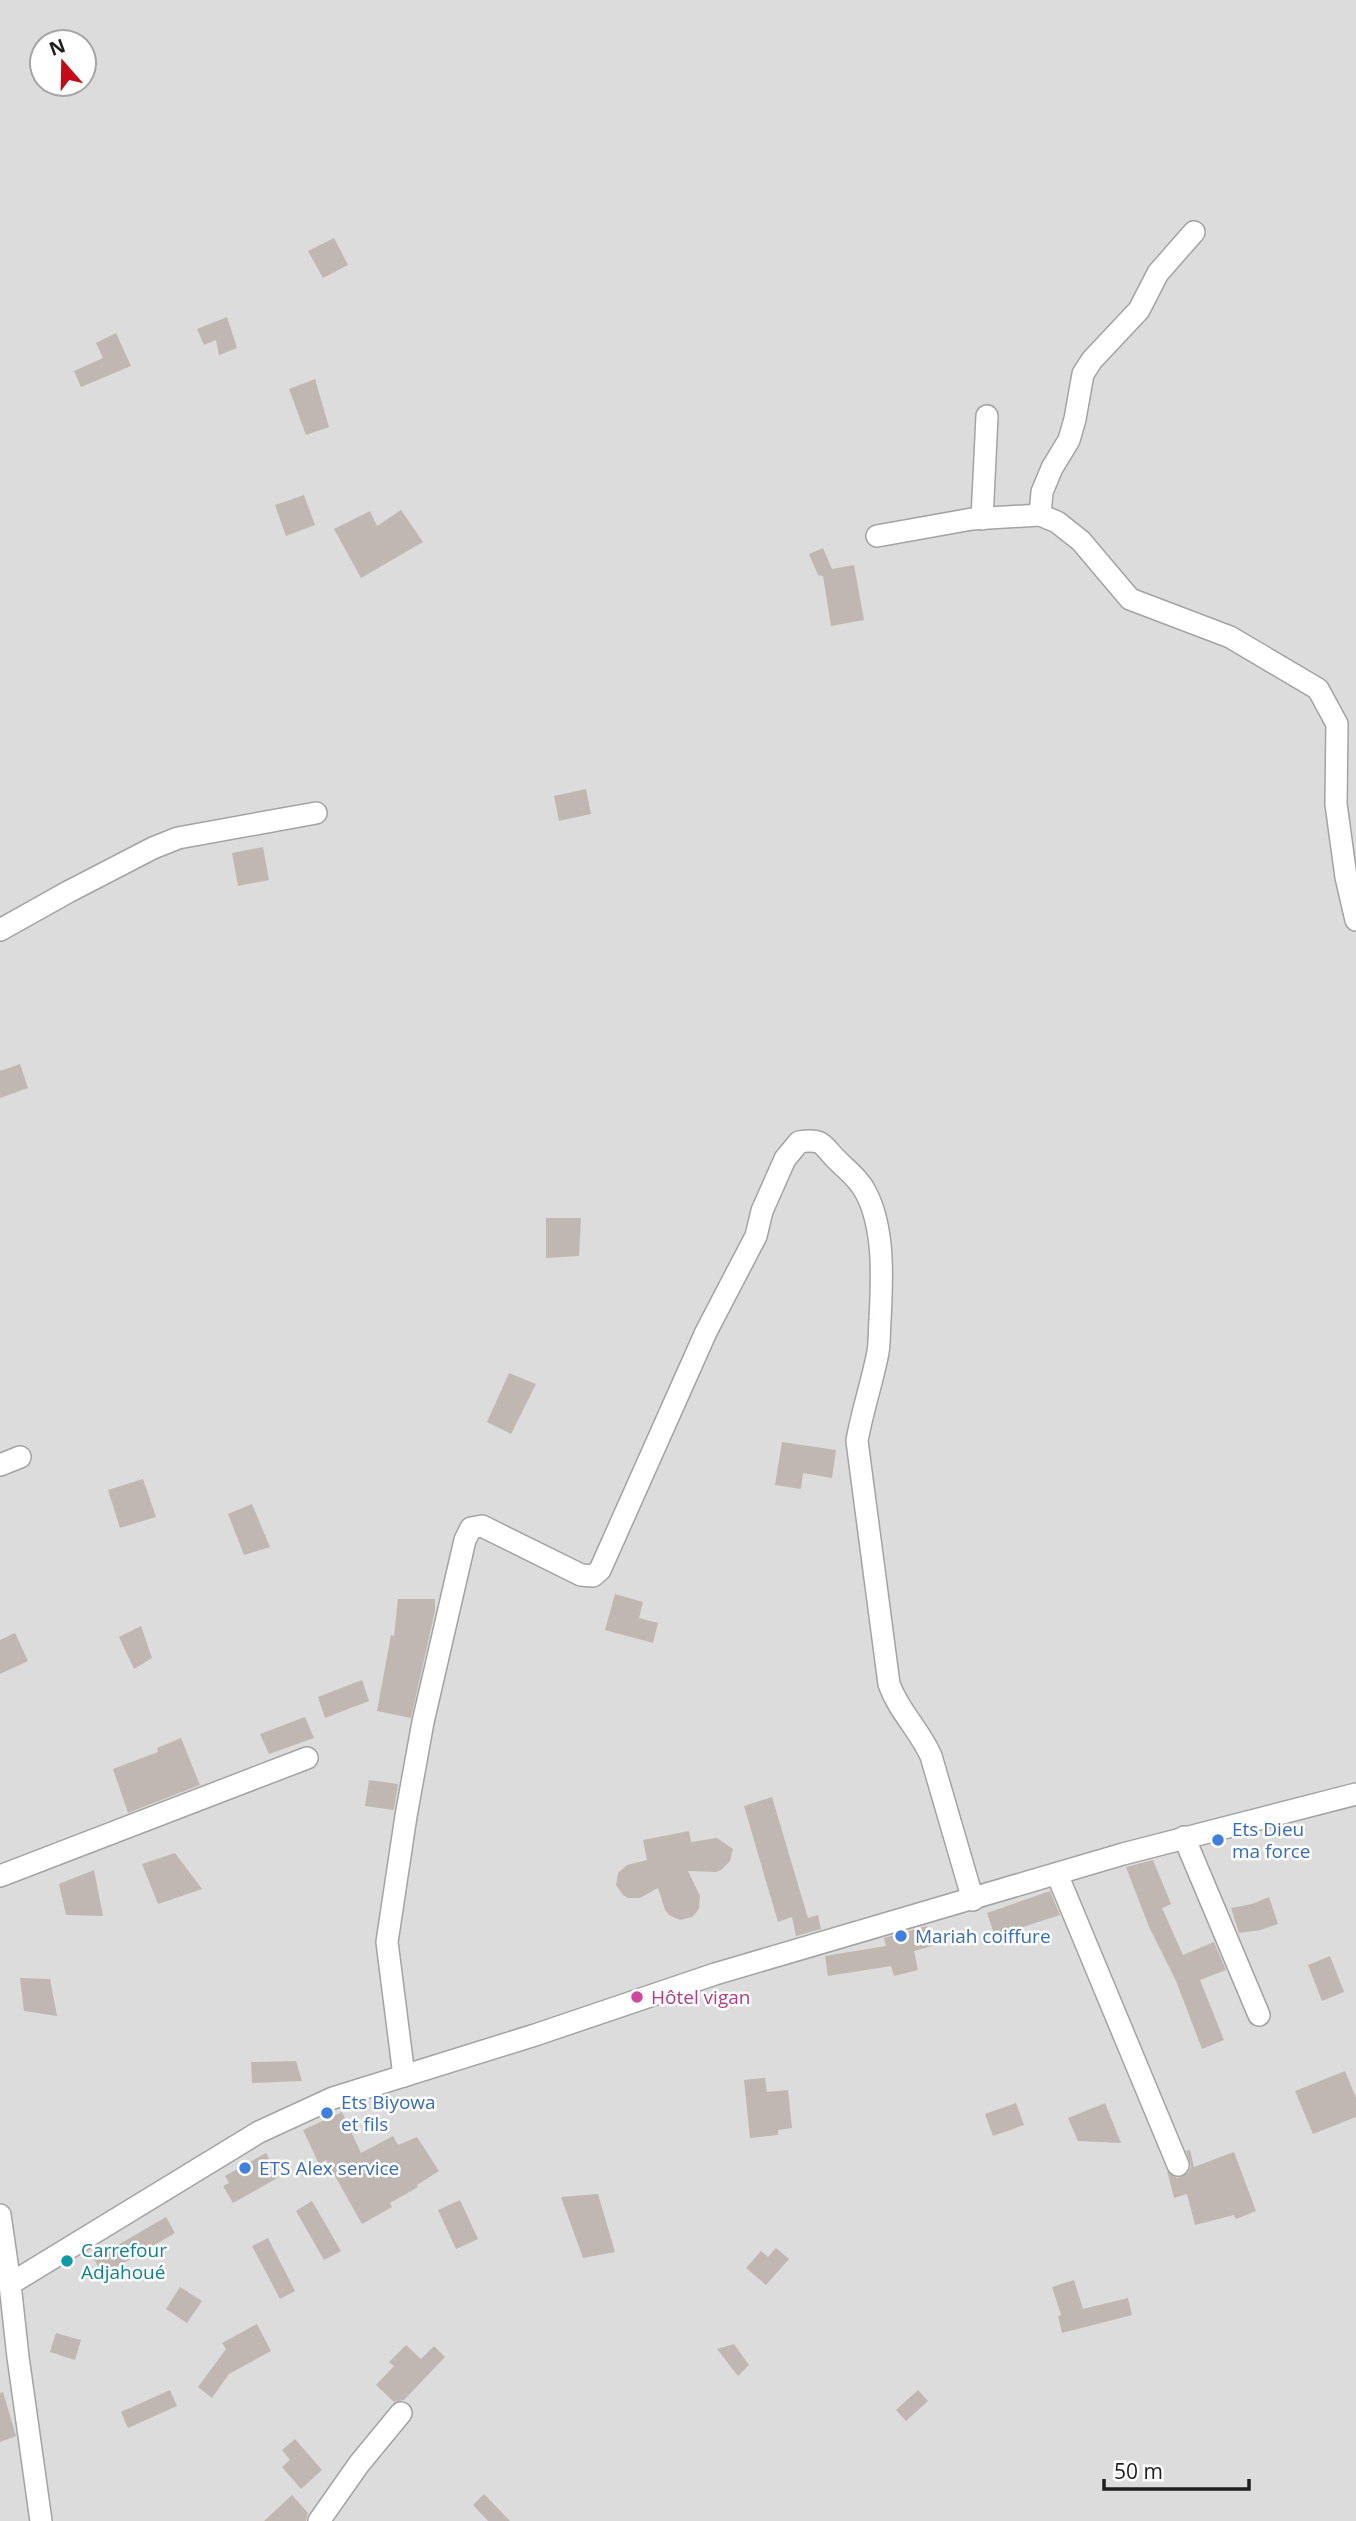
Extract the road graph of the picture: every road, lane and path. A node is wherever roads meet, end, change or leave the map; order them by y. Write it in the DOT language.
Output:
graph roads {
  1 [pos="1194,232"];
  2 [pos="986,416"];
  3 [pos="1040,515"];
  4 [pos="982,519"];
  5 [pos="877,536"];
  6 [pos="1346,726"];
  7 [pos="316,813"];
  8 [pos="1356,920"];
  9 [pos="0,930"];
  10 [pos="20,1457"];
  11 [pos="0,1465"];
  12 [pos="307,1758"];
  13 [pos="1356,1794"];
  14 [pos="1184,1837"];
  15 [pos="1056,1874"];
  16 [pos="0,1876"];
  17 [pos="973,1900"];
  18 [pos="1259,2015"];
  19 [pos="404,2076"];
  20 [pos="1178,2165"];
  21 [pos="0,2215"];
  22 [pos="10,2284"];
  23 [pos="5,2316"];
  24 [pos="401,2413"];
  25 [pos="41,2521"];
  26 [pos="319,2521"];
  1 -- 3 [label="street"];
  2 -- 4 [label="street"];
  3 -- 4 [label="street"];
  3 -- 6 [label="street"];
  4 -- 5 [label="street"];
  6 -- 8 [label="street"];
  7 -- 9 [label="street"];
  10 -- 11 [label="street"];
  12 -- 16 [label="street"];
  13 -- 14 [label="street"];
  14 -- 15 [label="street"];
  14 -- 18 [label="street"];
  15 -- 17 [label="street"];
  15 -- 20 [label="street"];
  17 -- 19 [label="street"];
  17 -- 19 [label="street"];
  19 -- 22 [label="street"];
  21 -- 22 [label="street"];
  22 -- 23 [label="street"];
  23 -- 25 [label="street"];
  24 -- 26 [label="street"];
}
